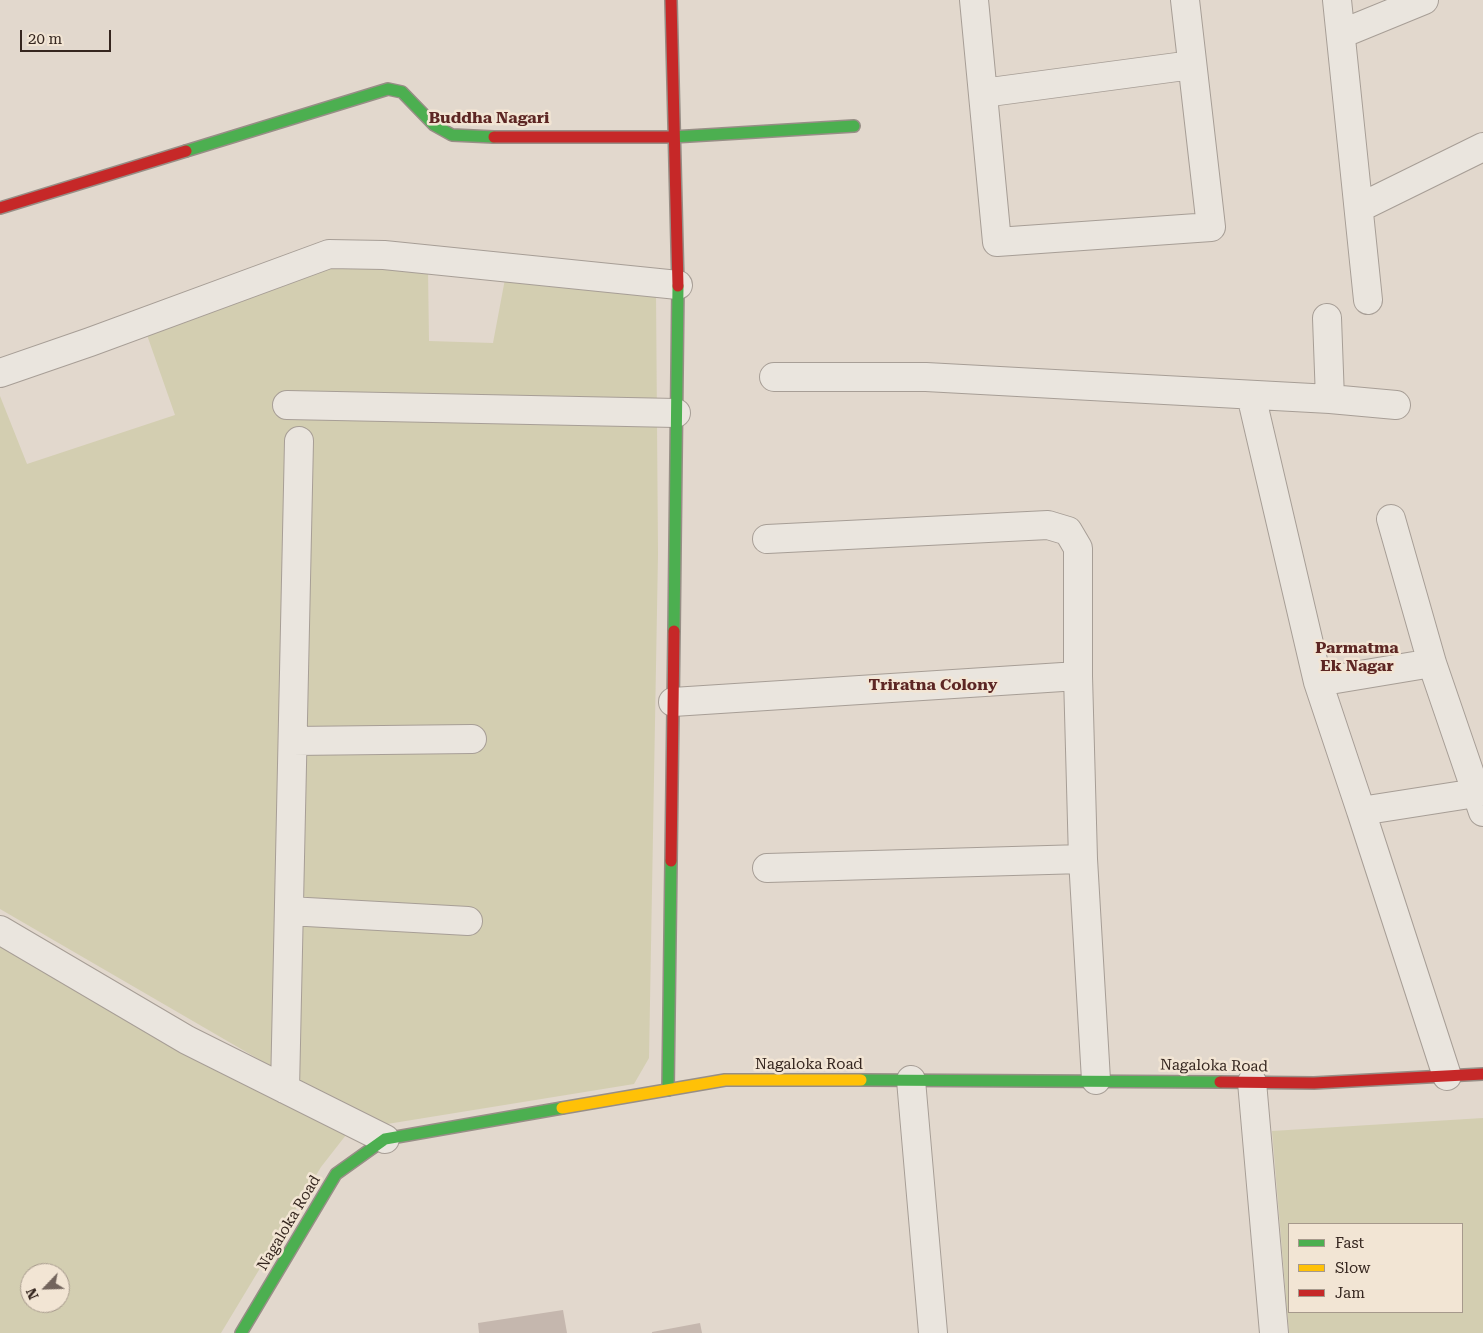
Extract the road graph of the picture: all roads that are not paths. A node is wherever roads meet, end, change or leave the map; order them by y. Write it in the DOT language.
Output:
graph roads {
  1 [pos="671,0"];
  2 [pos="974,0"];
  3 [pos="1185,0"];
  4 [pos="1337,0"];
  5 [pos="1424,0"];
  6 [pos="1341,34"];
  7 [pos="1192,65"];
  8 [pos="983,93"];
  9 [pos="854,126"];
  10 [pos="674,137"];
  11 [pos="1483,147"];
  12 [pos="0,208"];
  13 [pos="1359,208"];
  14 [pos="678,285"];
  15 [pos="1368,300"];
  16 [pos="1327,318"];
  17 [pos="0,373"];
  18 [pos="774,377"];
  19 [pos="1251,395"];
  20 [pos="1330,399"];
  21 [pos="287,405"];
  22 [pos="1396,405"];
  23 [pos="676,413"];
  24 [pos="299,441"];
  25 [pos="1390,519"];
  26 [pos="767,539"];
  27 [pos="1432,663"];
  28 [pos="1078,676"];
  29 [pos="1318,682"];
  30 [pos="672,702"];
  31 [pos="472,739"];
  32 [pos="293,741"];
  33 [pos="1480,803"];
  34 [pos="1361,811"];
  35 [pos="1083,860"];
  36 [pos="767,868"];
  37 [pos="289,911"];
  38 [pos="468,921"];
  39 [pos="0,930"];
  40 [pos="1483,1074"];
  41 [pos="1447,1076"];
  42 [pos="911,1080"];
  43 [pos="1096,1080"];
  44 [pos="1252,1082"];
  45 [pos="285,1089"];
  46 [pos="668,1090"];
  47 [pos="385,1139"];
  48 [pos="241,1333"];
  49 [pos="933,1333"];
  50 [pos="1274,1333"];
  1 -- 10 [label="street"];
  2 -- 8 [label="street"];
  3 -- 7 [label="street"];
  4 -- 6 [label="street"];
  5 -- 6 [label="street"];
  6 -- 13 [label="street"];
  7 -- 8 [label="street"];
  7 -- 8 [label="street"];
  9 -- 10 [label="street"];
  10 -- 12 [label="street"];
  10 -- 14 [label="street"];
  11 -- 13 [label="street"];
  13 -- 15 [label="street"];
  14 -- 17 [label="street"];
  14 -- 23 [label="street"];
  16 -- 20 [label="street"];
  18 -- 19 [label="street"];
  19 -- 20 [label="street"];
  19 -- 29 [label="street"];
  20 -- 22 [label="street"];
  21 -- 23 [label="street"];
  23 -- 30 [label="street"];
  24 -- 32 [label="street"];
  25 -- 27 [label="street"];
  26 -- 28 [label="street"];
  27 -- 29 [label="street"];
  27 -- 33 [label="street"];
  28 -- 30 [label="street"];
  28 -- 35 [label="street"];
  29 -- 34 [label="street"];
  30 -- 46 [label="street"];
  31 -- 32 [label="street"];
  32 -- 37 [label="street"];
  33 -- 34 [label="street"];
  34 -- 41 [label="street"];
  35 -- 36 [label="street"];
  35 -- 43 [label="street"];
  37 -- 38 [label="street"];
  37 -- 45 [label="street"];
  39 -- 45 [label="street"];
  40 -- 41 [label="street, Nagaloka Road"];
  41 -- 44 [label="street, Nagaloka Road"];
  42 -- 43 [label="street, Nagaloka Road"];
  42 -- 46 [label="street, Nagaloka Road"];
  42 -- 49 [label="street"];
  43 -- 44 [label="street, Nagaloka Road"];
  44 -- 50 [label="street"];
  45 -- 47 [label="street"];
  46 -- 47 [label="street, Nagaloka Road"];
  47 -- 48 [label="street, Nagaloka Road"];
}
